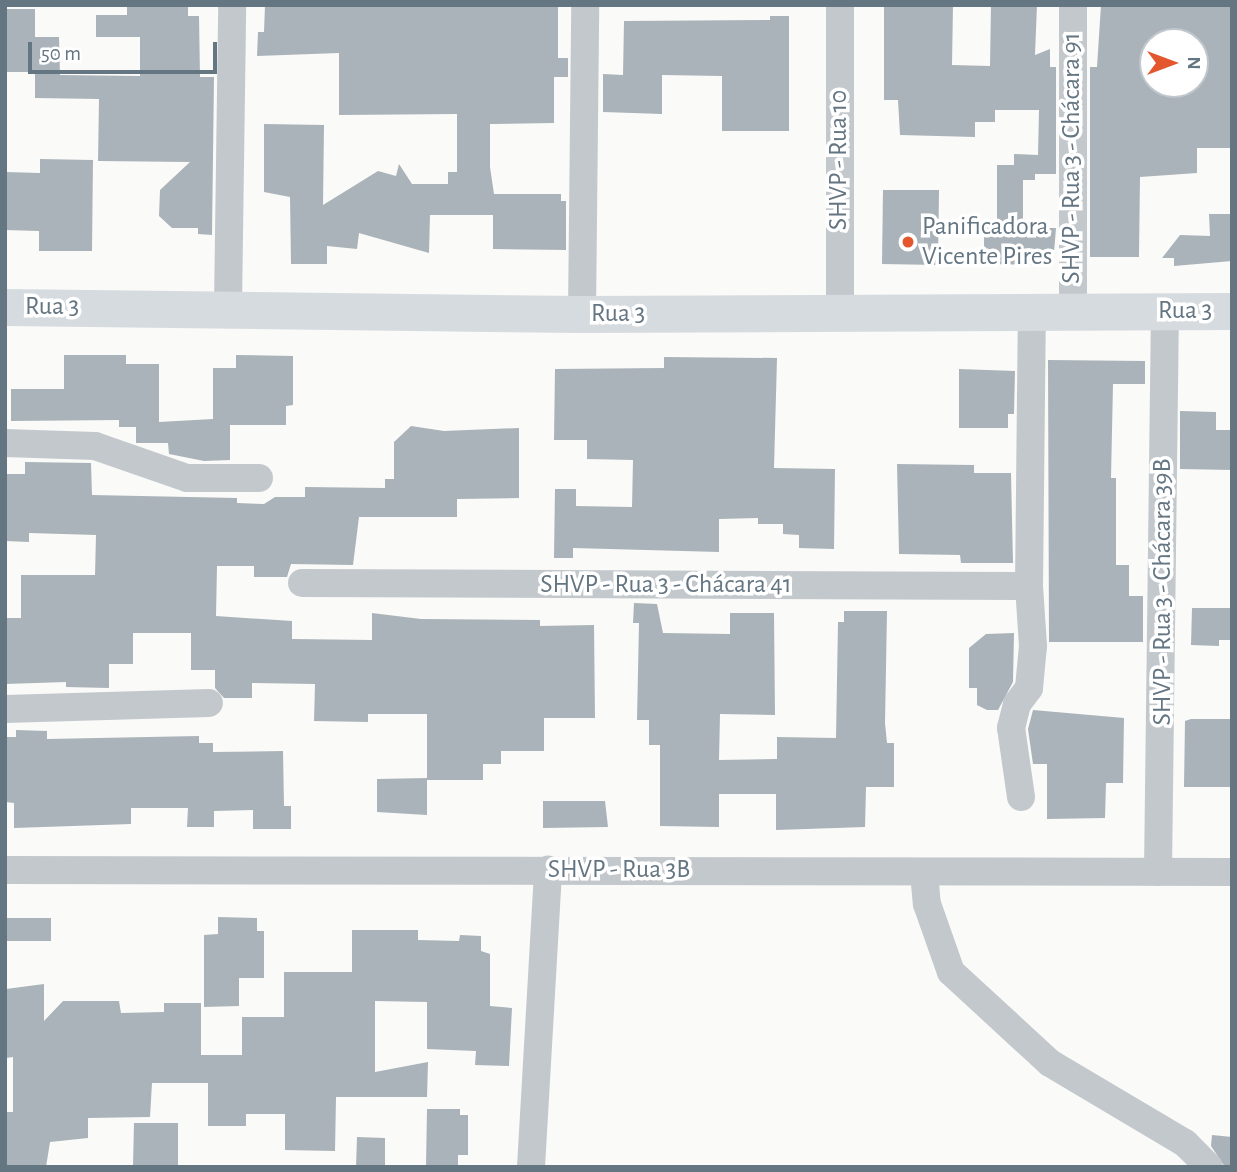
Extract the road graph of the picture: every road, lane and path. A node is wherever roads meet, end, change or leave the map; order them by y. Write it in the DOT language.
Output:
graph roads {
  1 [pos="232,5"];
  2 [pos="585,5"];
  3 [pos="840,5"];
  4 [pos="1073,5"];
  5 [pos="5,307"];
  6 [pos="228,307"];
  7 [pos="1032,310"];
  8 [pos="1073,310"];
  9 [pos="1165,311"];
  10 [pos="1232,311"];
  11 [pos="582,314"];
  12 [pos="840,315"];
  13 [pos="5,443"];
  14 [pos="260,478"];
  15 [pos="302,583"];
  16 [pos="1029,586"];
  17 [pos="209,703"];
  18 [pos="5,709"];
  19 [pos="1021,797"];
  20 [pos="548,869"];
  21 [pos="5,870"];
  22 [pos="924,872"];
  23 [pos="1158,872"];
  24 [pos="1232,872"];
  25 [pos="531,1167"];
  26 [pos="1209,1167"];
  1 -- 6 [label="street"];
  2 -- 11 [label="street"];
  3 -- 12 [label="street, SHVP - Rua 10"];
  4 -- 8 [label="street, SHVP - Rua 3 - Chácara 91"];
  5 -- 6 [label="main road, Rua 3"];
  6 -- 11 [label="main road, Rua 3"];
  7 -- 8 [label="main road, Rua 3"];
  7 -- 12 [label="main road, Rua 3"];
  7 -- 16 [label="street"];
  8 -- 9 [label="main road, Rua 3"];
  9 -- 10 [label="main road, Rua 3"];
  9 -- 23 [label="street, SHVP - Rua 3 - Chácara 39B"];
  11 -- 12 [label="main road, Rua 3"];
  13 -- 14 [label="street"];
  15 -- 16 [label="street, SHVP - Rua 3 - Chácara 41"];
  16 -- 19 [label="street"];
  17 -- 18 [label="street"];
  20 -- 21 [label="street, SHVP - Rua 3B"];
  20 -- 22 [label="street, SHVP - Rua 3B"];
  20 -- 25 [label="street"];
  22 -- 23 [label="street, SHVP - Rua 3B"];
  22 -- 26 [label="street"];
  23 -- 24 [label="street, SHVP - Rua 3B"];
}
